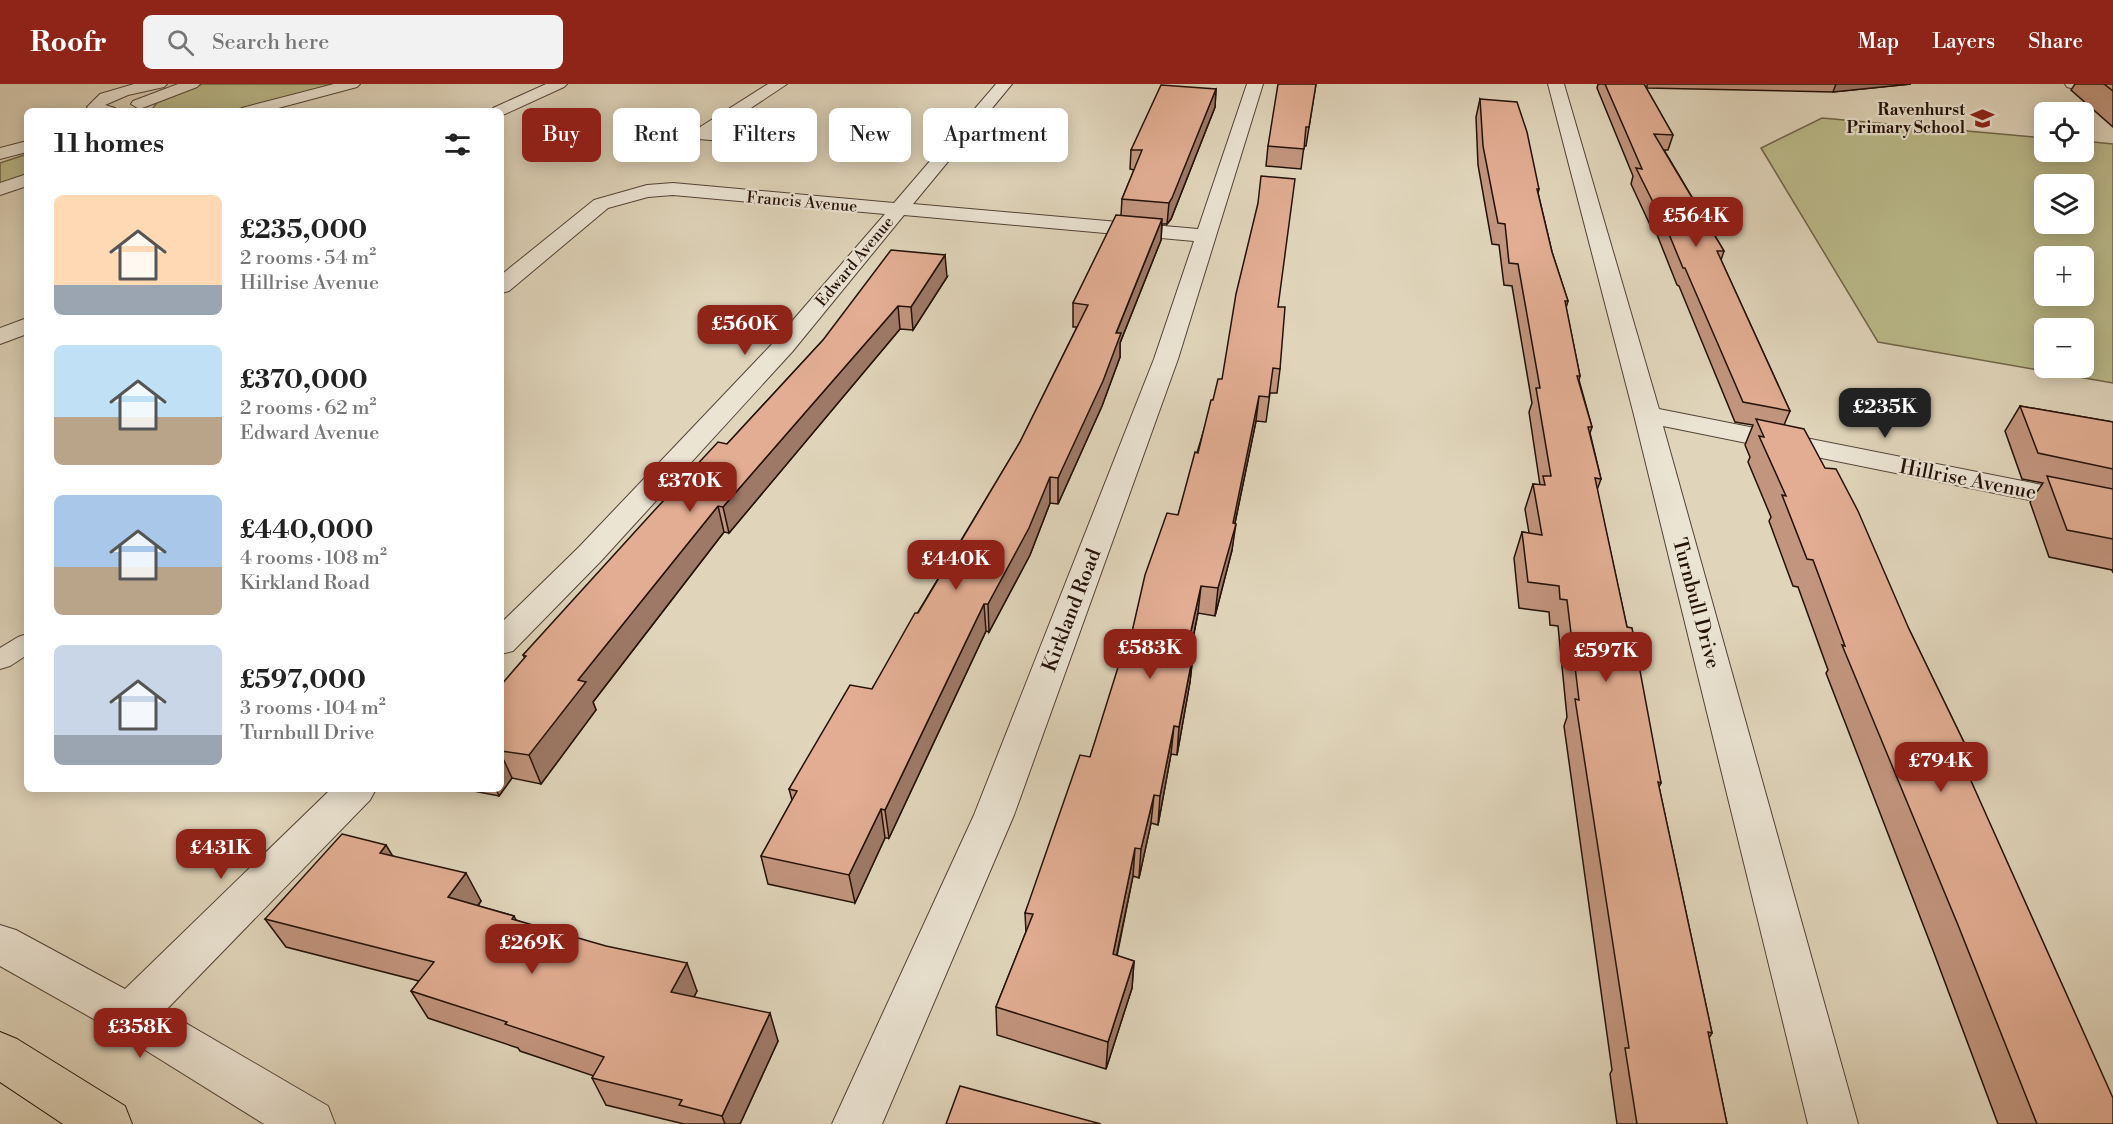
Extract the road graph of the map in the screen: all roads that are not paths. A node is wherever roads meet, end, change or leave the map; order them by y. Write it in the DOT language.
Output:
graph roads {
  1 [pos="159,84"];
  2 [pos="192,84"];
  3 [pos="352,84"];
  4 [pos="559,84"];
  5 [pos="779,84"];
  6 [pos="1004,84"];
  7 [pos="1255,84"];
  8 [pos="1556,84"];
  9 [pos="2071,84"];
  10 [pos="2113,95"];
  11 [pos="98,108"];
  12 [pos="129,108"];
  13 [pos="260,108"];
  14 [pos="504,109"];
  15 [pos="701,134"];
  16 [pos="712,135"];
  17 [pos="24,147"];
  18 [pos="0,154"];
  19 [pos="24,181"];
  20 [pos="0,189"];
  21 [pos="897,210"];
  22 [pos="1206,236"];
  23 [pos="504,284"];
  24 [pos="24,327"];
  25 [pos="0,340"];
  26 [pos="24,349"];
  27 [pos="1647,415"];
  28 [pos="2113,508"];
  29 [pos="504,640"];
  30 [pos="24,645"];
  31 [pos="0,660"];
  32 [pos="353,792"];
  33 [pos="0,944"];
  34 [pos="130,1015"];
  35 [pos="0,1055"];
  36 [pos="107,1124"];
  37 [pos="310,1124"];
  38 [pos="857,1124"];
  39 [pos="1833,1124"];
  1 -- 11 [label="street"];
  2 -- 12 [label="street"];
  3 -- 13 [label="street"];
  4 -- 14 [label="street"];
  5 -- 15 [label="street"];
  6 -- 21 [label="street, Edward Avenue"];
  7 -- 22 [label="street, Kirkland Road"];
  8 -- 27 [label="street, Turnbull Drive"];
  9 -- 10 [label="lane"];
  15 -- 16 [label="street"];
  17 -- 18 [label="street"];
  19 -- 20 [label="street"];
  21 -- 22 [label="street, Francis Avenue"];
  21 -- 23 [label="street, Francis Avenue"];
  21 -- 29 [label="street, Edward Avenue"];
  22 -- 38 [label="street, Kirkland Road"];
  24 -- 25 [label="street"];
  25 -- 26 [label="street"];
  27 -- 28 [label="street, Hillrise Avenue"];
  27 -- 39 [label="street, Turnbull Drive"];
  30 -- 31 [label="lane"];
  32 -- 34 [label="street"];
  33 -- 34 [label="street"];
  34 -- 37 [label="street"];
  35 -- 36 [label="main road"];
}
